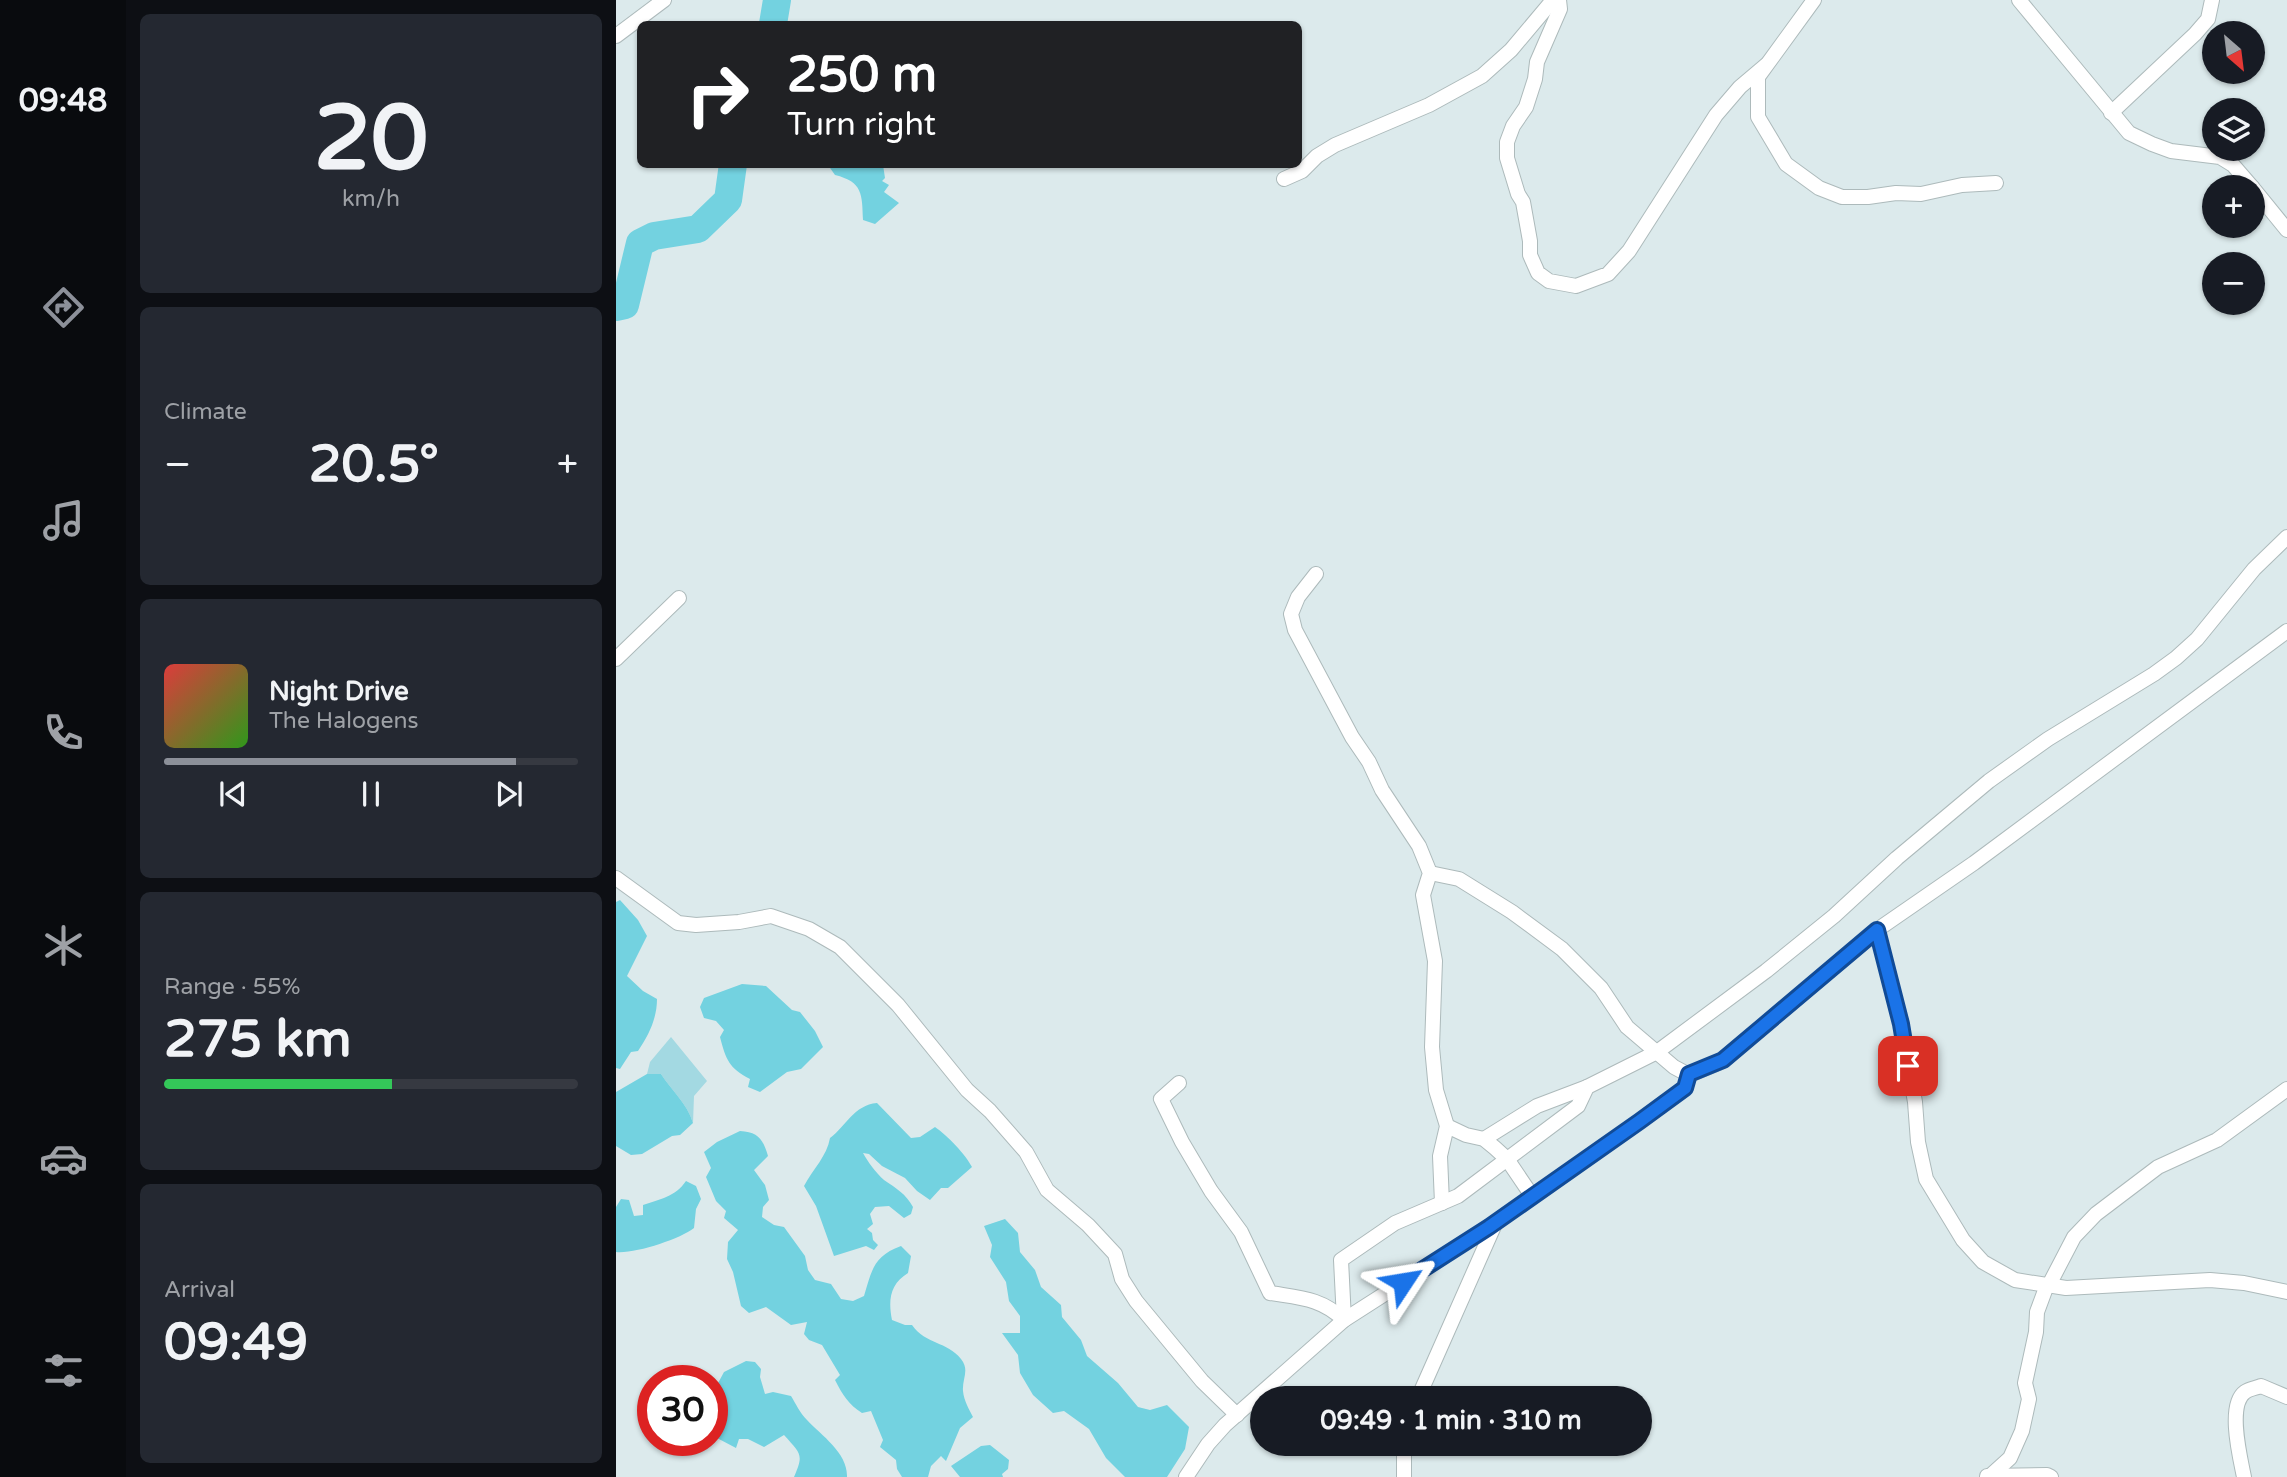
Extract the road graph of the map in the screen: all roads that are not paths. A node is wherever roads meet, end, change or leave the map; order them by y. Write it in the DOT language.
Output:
graph roads {
  1 [pos="664,0"];
  2 [pos="1553,0"];
  3 [pos="1559,0"];
  4 [pos="1814,0"];
  5 [pos="2019,0"];
  6 [pos="2212,0"];
  7 [pos="616,36"];
  8 [pos="1766,65"];
  9 [pos="2111,113"];
  10 [pos="2241,175"];
  11 [pos="1284,179"];
  12 [pos="1996,183"];
  13 [pos="2265,203"];
  14 [pos="2287,230"];
  15 [pos="2287,537"];
  16 [pos="1316,574"];
  17 [pos="679,598"];
  18 [pos="2287,631"];
  19 [pos="616,659"];
  20 [pos="1430,873"];
  21 [pos="616,878"];
  22 [pos="1877,930"];
  23 [pos="1657,1052"];
  24 [pos="1689,1074"];
  25 [pos="1179,1083"];
  26 [pos="1587,1087"];
  27 [pos="2287,1089"];
  28 [pos="1447,1126"];
  29 [pos="1484,1139"];
  30 [pos="1507,1159"];
  31 [pos="1532,1196"];
  32 [pos="1442,1203"];
  33 [pos="1497,1221"];
  34 [pos="2048,1285"];
  35 [pos="2287,1292"];
  36 [pos="1344,1320"];
  37 [pos="1423,1386"];
  38 [pos="2287,1396"];
  39 [pos="1237,1415"];
  40 [pos="1404,1456"];
  41 [pos="1988,1476"];
  42 [pos="1186,1477"];
  43 [pos="1404,1477"];
  44 [pos="2051,1477"];
  45 [pos="2244,1477"];
  1 -- 7 [label="street"];
  2 -- 11 [label="street"];
  3 -- 8 [label="street"];
  4 -- 8 [label="street"];
  5 -- 9 [label="street"];
  6 -- 9 [label="street"];
  8 -- 12 [label="street"];
  9 -- 10 [label="street"];
  13 -- 14 [label="street"];
  15 -- 23 [label="street"];
  16 -- 20 [label="street"];
  17 -- 19 [label="street"];
  18 -- 22 [label="street"];
  20 -- 23 [label="street"];
  20 -- 28 [label="street"];
  21 -- 39 [label="street"];
  22 -- 24 [label="street"];
  22 -- 34 [label="street"];
  23 -- 24 [label="street"];
  23 -- 26 [label="street"];
  24 -- 31 [label="street"];
  25 -- 36 [label="street"];
  26 -- 29 [label="street"];
  26 -- 30 [label="street"];
  27 -- 34 [label="street"];
  28 -- 29 [label="street"];
  28 -- 32 [label="street"];
  29 -- 30 [label="street"];
  30 -- 31 [label="street"];
  30 -- 32 [label="street"];
  31 -- 33 [label="street"];
  32 -- 36 [label="street"];
  33 -- 36 [label="street"];
  33 -- 37 [label="street"];
  34 -- 35 [label="street"];
  34 -- 41 [label="street"];
  36 -- 39 [label="street"];
  38 -- 45 [label="street"];
  39 -- 42 [label="street"];
  40 -- 43 [label="street"];
  41 -- 44 [label="street"];
}
